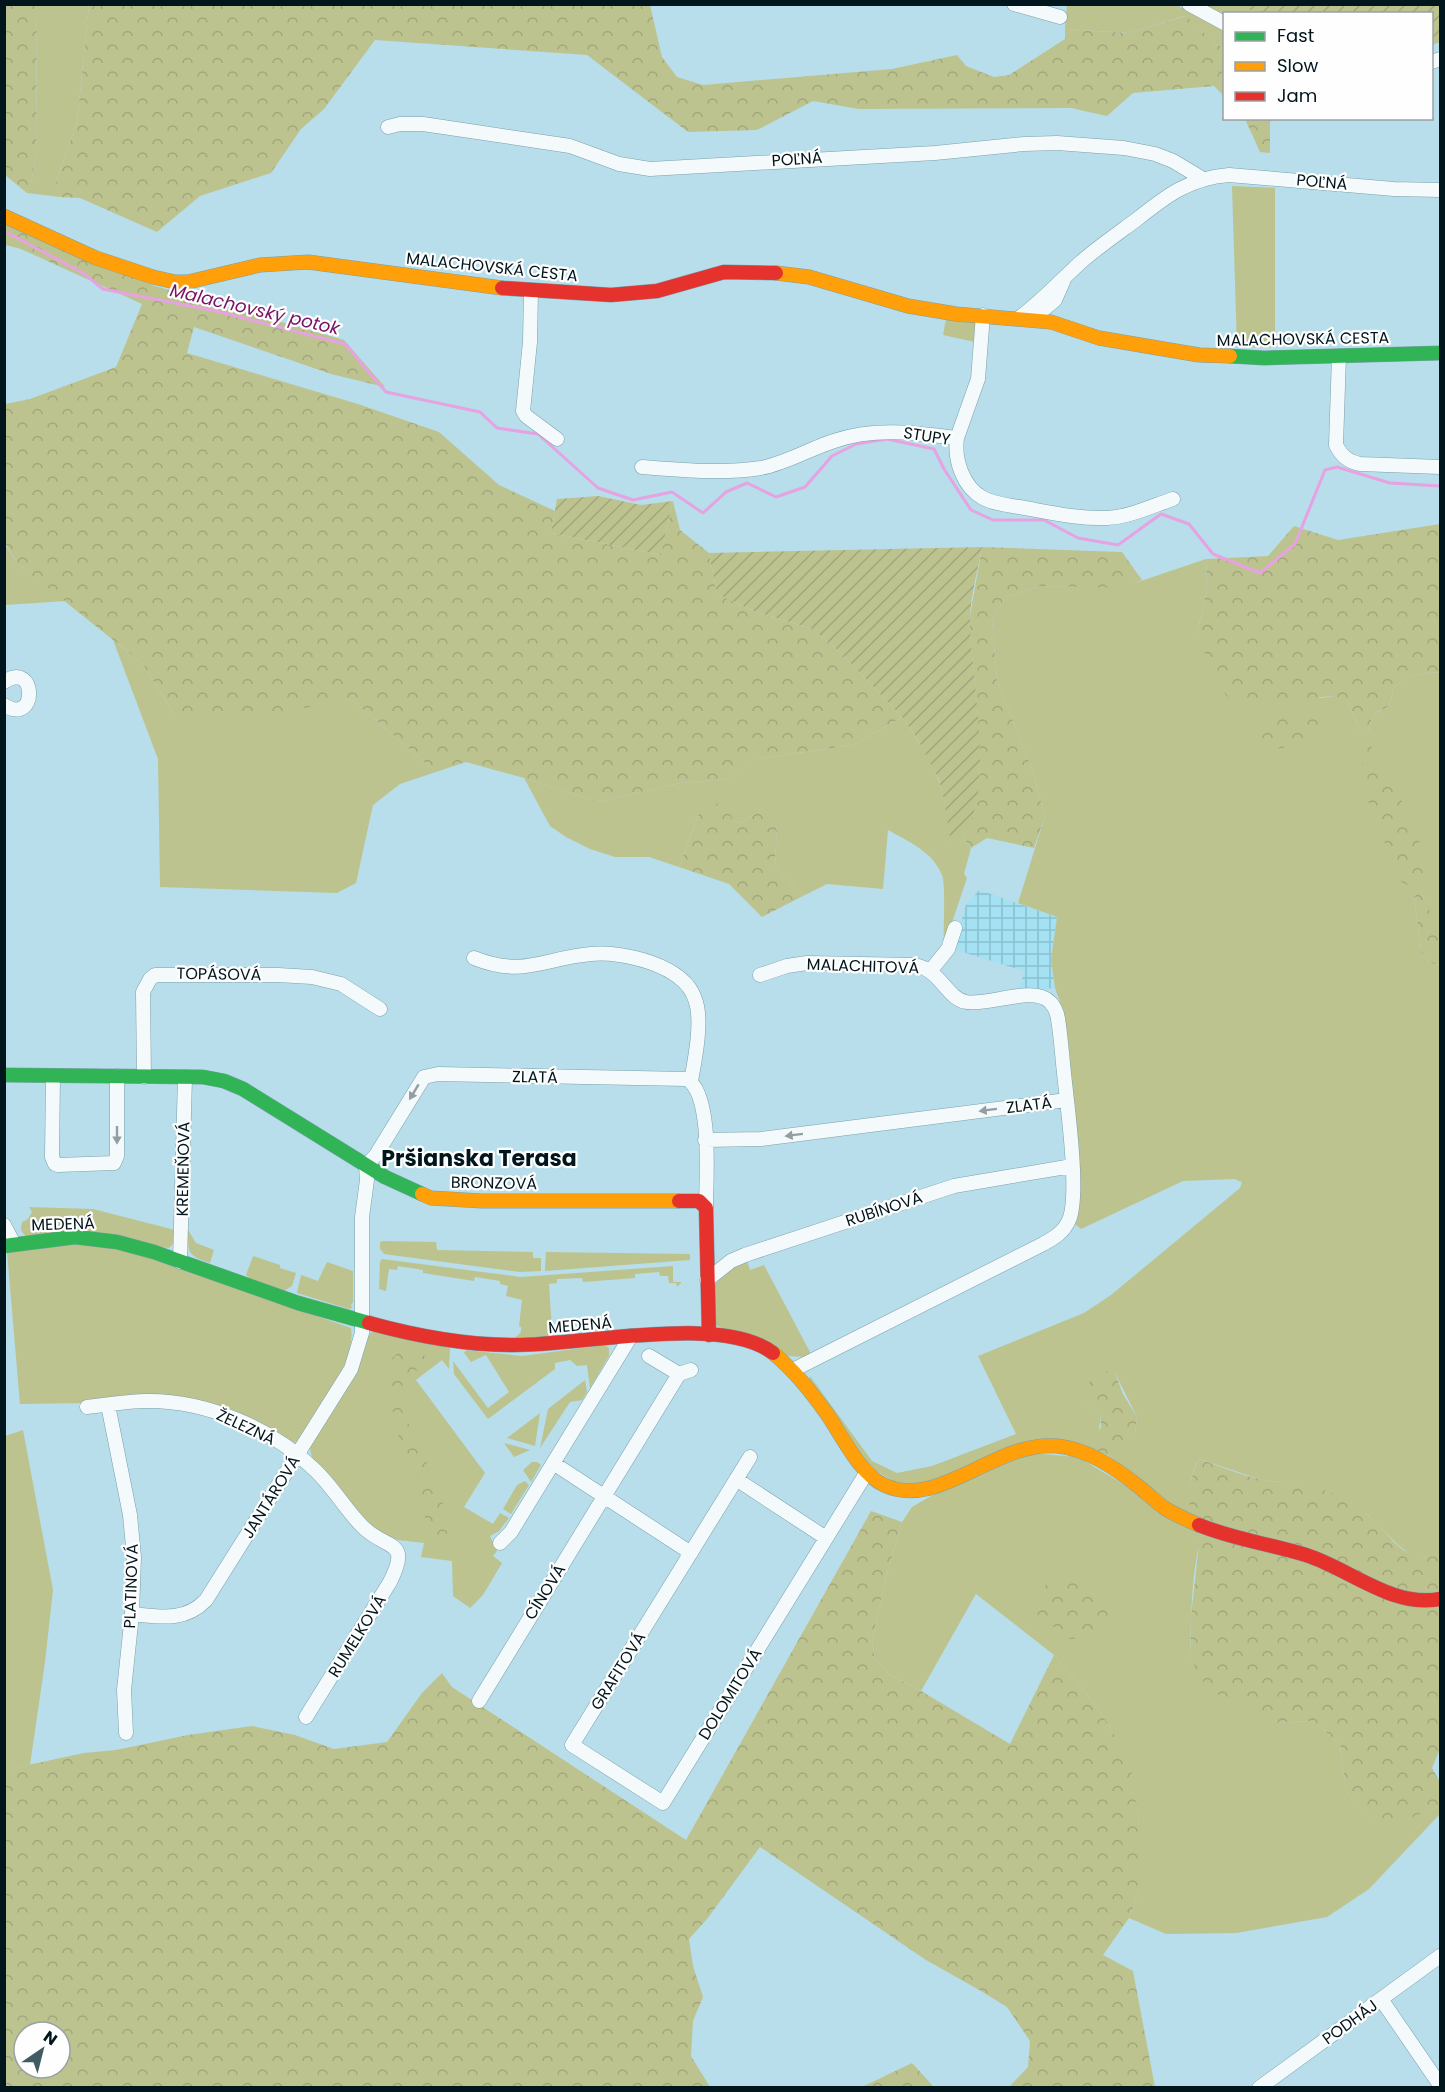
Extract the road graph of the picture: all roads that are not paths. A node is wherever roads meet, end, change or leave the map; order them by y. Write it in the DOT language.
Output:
graph roads {
  1 [pos="1014,4"];
  2 [pos="1189,4"];
  3 [pos="1060,17"];
  4 [pos="1223,22"];
  5 [pos="388,127"];
  6 [pos="1203,179"];
  7 [pos="1440,190"];
  8 [pos="4,216"];
  9 [pos="531,291"];
  10 [pos="1043,314"];
  11 [pos="983,315"];
  12 [pos="1440,353"];
  13 [pos="1339,356"];
  14 [pos="957,438"];
  15 [pos="557,439"];
  16 [pos="642,467"];
  17 [pos="1440,467"];
  18 [pos="1173,499"];
  19 [pos="4,682"];
  20 [pos="5,707"];
  21 [pos="955,928"];
  22 [pos="474,958"];
  23 [pos="931,970"];
  24 [pos="760,975"];
  25 [pos="380,1009"];
  26 [pos="4,1075"];
  27 [pos="53,1076"];
  28 [pos="117,1076"];
  29 [pos="144,1077"];
  30 [pos="185,1077"];
  31 [pos="691,1081"];
  32 [pos="1067,1100"];
  33 [pos="705,1140"];
  34 [pos="366,1166"];
  35 [pos="1072,1166"];
  36 [pos="706,1208"];
  37 [pos="4,1226"];
  38 [pos="9,1245"];
  39 [pos="180,1262"];
  40 [pos="707,1280"];
  41 [pos="363,1321"];
  42 [pos="709,1335"];
  43 [pos="631,1336"];
  44 [pos="649,1356"];
  45 [pos="793,1370"];
  46 [pos="108,1405"];
  47 [pos="87,1407"];
  48 [pos="298,1454"];
  49 [pos="750,1457"];
  50 [pos="553,1463"];
  51 [pos="867,1472"];
  52 [pos="736,1479"];
  53 [pos="604,1496"];
  54 [pos="826,1538"];
  55 [pos="500,1543"];
  56 [pos="398,1552"];
  57 [pos="691,1553"];
  58 [pos="1440,1599"];
  59 [pos="132,1614"];
  60 [pos="479,1701"];
  61 [pos="306,1717"];
  62 [pos="126,1733"];
  63 [pos="616,1773"];
  64 [pos="1440,1956"];
  65 [pos="1381,1999"];
  66 [pos="1440,2085"];
  67 [pos="1259,2088"];
  1 -- 3 [label="street"];
  2 -- 4 [label="street"];
  5 -- 6 [label="street, POĽNÁ"];
  6 -- 7 [label="street, POĽNÁ"];
  6 -- 10 [label="street, POĽNÁ"];
  8 -- 9 [label="street, MALACHOVSKÁ CESTA"];
  9 -- 11 [label="street, MALACHOVSKÁ CESTA"];
  9 -- 15 [label="street"];
  10 -- 11 [label="street, MALACHOVSKÁ CESTA"];
  10 -- 13 [label="street, MALACHOVSKÁ CESTA"];
  11 -- 14 [label="street"];
  12 -- 13 [label="street, MALACHOVSKÁ CESTA"];
  13 -- 17 [label="street"];
  14 -- 16 [label="street, STUPY"];
  14 -- 18 [label="street, STUPY"];
  19 -- 20 [label="street"];
  21 -- 23 [label="street, MALACHITOVÁ"];
  22 -- 31 [label="street"];
  23 -- 24 [label="street, MALACHITOVÁ"];
  23 -- 32 [label="street, MALACHITOVÁ"];
  25 -- 29 [label="street, TOPÁSOVÁ"];
  26 -- 27 [label="street, BRONZOVÁ"];
  27 -- 28 [label="street, BRONZOVÁ"];
  28 -- 27 [label="street, one-way"];
  28 -- 29 [label="street, BRONZOVÁ"];
  29 -- 30 [label="street, BRONZOVÁ"];
  30 -- 34 [label="street, BRONZOVÁ"];
  30 -- 39 [label="street, KREMEŇOVÁ"];
  31 -- 33 [label="street"];
  31 -- 34 [label="street, ZLATÁ, one-way"];
  32 -- 33 [label="street, ZLATÁ, one-way"];
  32 -- 35 [label="street"];
  33 -- 36 [label="street"];
  34 -- 36 [label="street, BRONZOVÁ"];
  34 -- 41 [label="street"];
  35 -- 40 [label="street, RUBÍNOVÁ"];
  35 -- 45 [label="street"];
  36 -- 40 [label="street"];
  37 -- 38 [label="street"];
  38 -- 39 [label="street, MEDENÁ"];
  39 -- 41 [label="street, MEDENÁ"];
  40 -- 42 [label="street"];
  41 -- 43 [label="street, MEDENÁ"];
  41 -- 48 [label="street, JANTÁROVÁ"];
  42 -- 43 [label="street"];
  42 -- 45 [label="street"];
  43 -- 50 [label="street, MEDENÁ"];
  44 -- 53 [label="street, CÍNOVÁ"];
  45 -- 51 [label="street"];
  46 -- 47 [label="street, ŽELEZNÁ"];
  46 -- 48 [label="street, ŽELEZNÁ"];
  46 -- 59 [label="street, PLATINOVÁ"];
  48 -- 56 [label="street, ŽELEZNÁ"];
  48 -- 59 [label="street, JANTÁROVÁ"];
  49 -- 52 [label="street, GRAFITOVÁ"];
  50 -- 53 [label="street"];
  50 -- 55 [label="street, MEDENÁ"];
  51 -- 54 [label="street, DOLOMITOVÁ"];
  51 -- 58 [label="street"];
  52 -- 54 [label="street"];
  52 -- 57 [label="street, GRAFITOVÁ"];
  53 -- 57 [label="street"];
  53 -- 60 [label="street, CÍNOVÁ"];
  54 -- 63 [label="street, DOLOMITOVÁ"];
  56 -- 61 [label="street, RUMELKOVÁ"];
  57 -- 63 [label="street, GRAFITOVÁ"];
  59 -- 62 [label="street, PLATINOVÁ"];
  64 -- 65 [label="street, PODHÁJ"];
  65 -- 66 [label="street"];
  65 -- 67 [label="street, PODHÁJ"];
}
